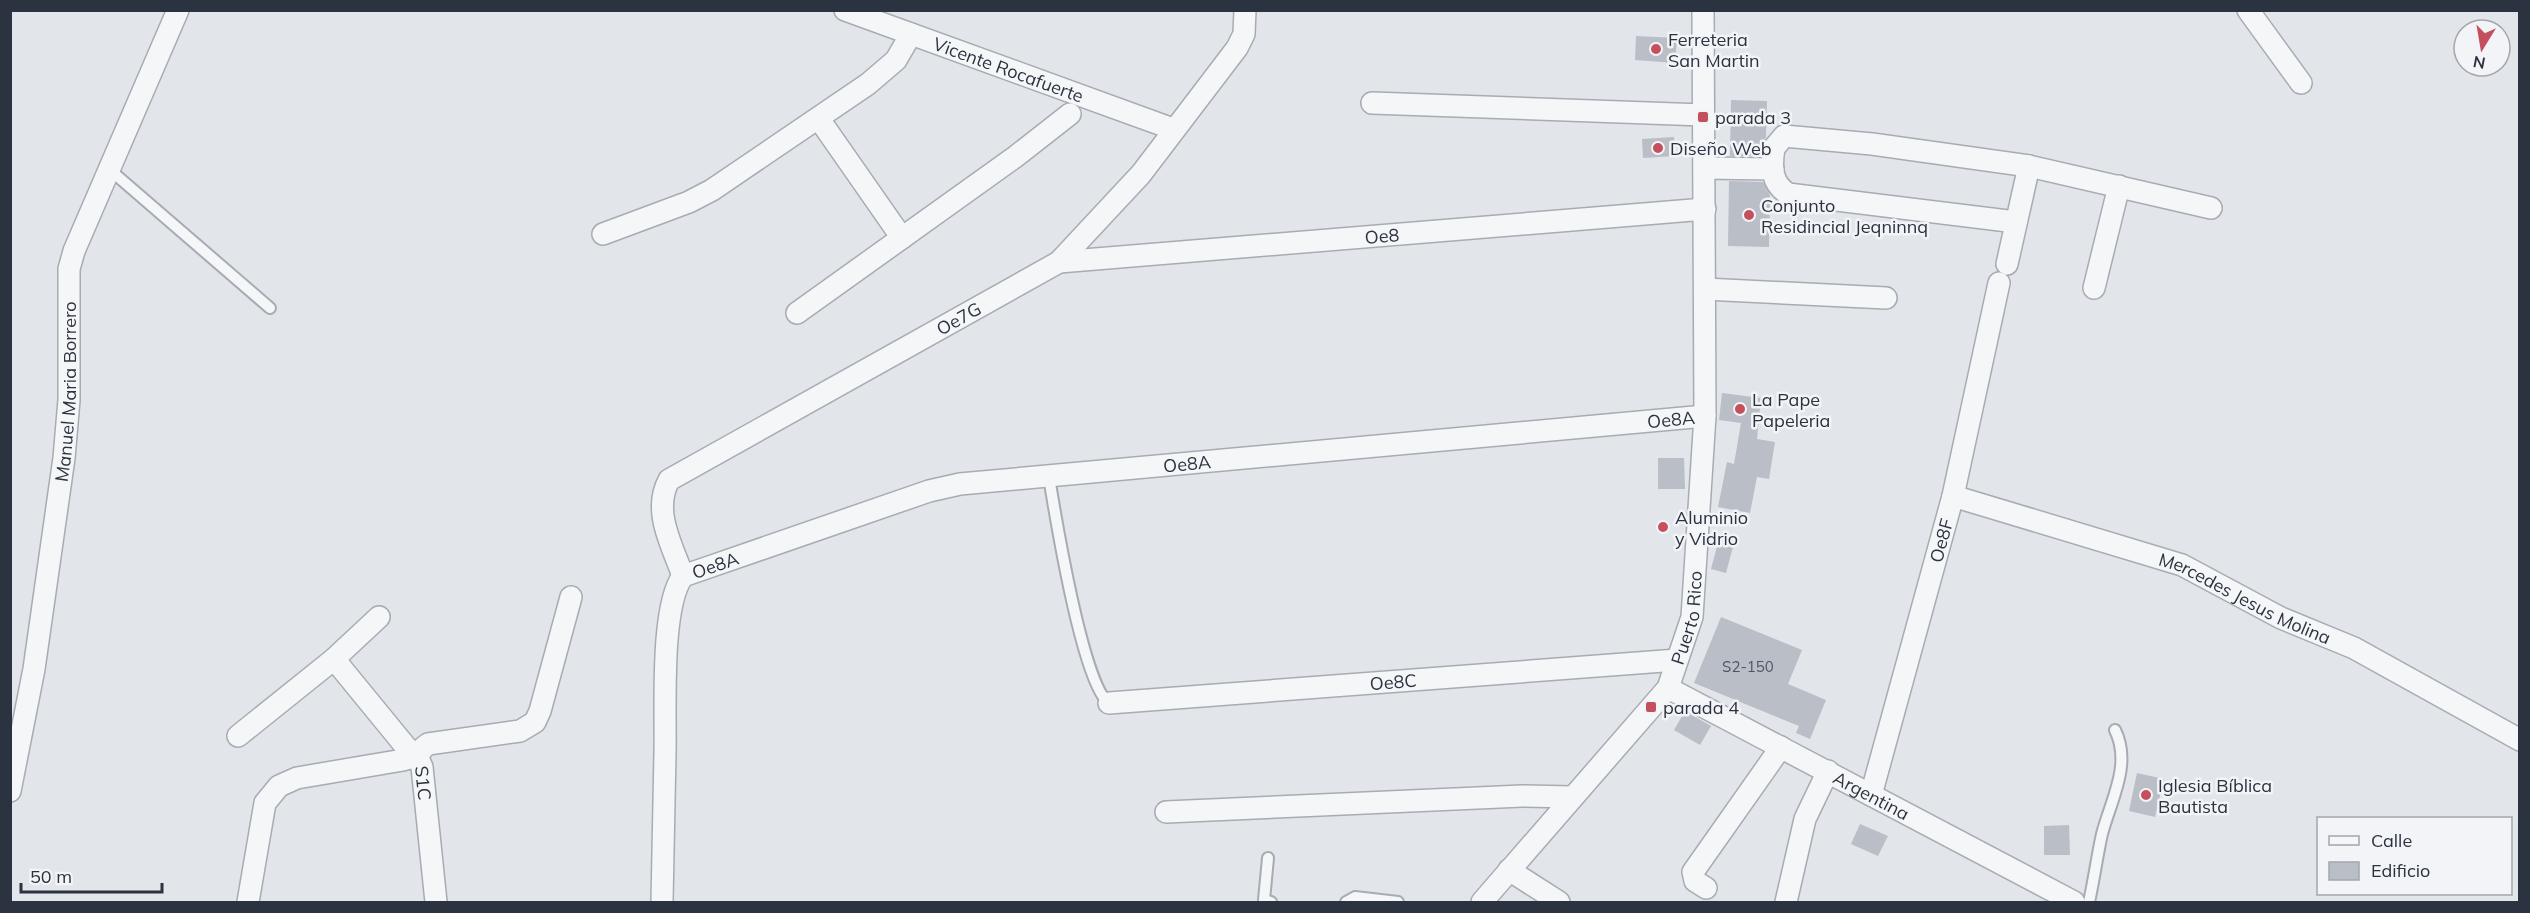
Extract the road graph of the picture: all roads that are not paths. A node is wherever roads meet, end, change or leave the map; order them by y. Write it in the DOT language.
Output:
graph roads {
  1 [pos="178,10"];
  2 [pos="845,10"];
  3 [pos="1245,10"];
  4 [pos="1703,10"];
  5 [pos="2248,10"];
  6 [pos="911,34"];
  7 [pos="2301,83"];
  8 [pos="1372,103"];
  9 [pos="1070,114"];
  10 [pos="1703,115"];
  11 [pos="819,119"];
  12 [pos="1173,129"];
  13 [pos="2029,166"];
  14 [pos="1704,168"];
  15 [pos="109,169"];
  16 [pos="1773,169"];
  17 [pos="2119,186"];
  18 [pos="2211,208"];
  19 [pos="1705,209"];
  20 [pos="2016,222"];
  21 [pos="603,234"];
  22 [pos="902,238"];
  23 [pos="1059,262"];
  24 [pos="2094,288"];
  25 [pos="1705,289"];
  26 [pos="1886,298"];
  27 [pos="270,308"];
  28 [pos="797,313"];
  29 [pos="1705,416"];
  30 [pos="1049,477"];
  31 [pos="1953,496"];
  32 [pos="683,576"];
  33 [pos="571,597"];
  34 [pos="379,616"];
  35 [pos="334,659"];
  36 [pos="1677,660"];
  37 [pos="1668,688"];
  38 [pos="1109,703"];
  39 [pos="2115,730"];
  40 [pos="238,736"];
  41 [pos="2519,739"];
  42 [pos="1781,747"];
  43 [pos="417,756"];
  44 [pos="1828,771"];
  45 [pos="10,791"];
  46 [pos="1871,795"];
  47 [pos="1573,796"];
  48 [pos="1166,812"];
  49 [pos="1268,858"];
  50 [pos="1509,870"];
  51 [pos="1706,888"];
  52 [pos="2074,902"];
  53 [pos="248,903"];
  54 [pos="436,903"];
  55 [pos="662,903"];
  56 [pos="1270,903"];
  57 [pos="1346,903"];
  58 [pos="1398,903"];
  59 [pos="1482,903"];
  60 [pos="1559,903"];
  61 [pos="1786,903"];
  1 -- 15 [label="street, Manuel Maria Borrero"];
  2 -- 6 [label="street, Vicente Rocafuerte"];
  3 -- 12 [label="street, Oe7G"];
  4 -- 10 [label="street, Puerto Rico"];
  5 -- 7 [label="street"];
  6 -- 11 [label="street"];
  6 -- 12 [label="street, Vicente Rocafuerte"];
  8 -- 10 [label="street"];
  9 -- 22 [label="street"];
  10 -- 14 [label="street, Puerto Rico"];
  11 -- 21 [label="street"];
  11 -- 22 [label="street"];
  12 -- 23 [label="street, Oe7G"];
  13 -- 16 [label="street"];
  13 -- 17 [label="street"];
  13 -- 20 [label="street, Oe8F"];
  14 -- 16 [label="street"];
  14 -- 19 [label="street, Puerto Rico"];
  15 -- 27 [label="lane"];
  15 -- 45 [label="street, Manuel Maria Borrero"];
  16 -- 20 [label="street"];
  17 -- 18 [label="street"];
  17 -- 24 [label="street"];
  19 -- 23 [label="street, Oe8"];
  19 -- 25 [label="street, Puerto Rico"];
  20 -- 31 [label="street, Oe8F"];
  22 -- 28 [label="street"];
  23 -- 32 [label="street, Oe7G"];
  25 -- 26 [label="street"];
  25 -- 29 [label="street, Puerto Rico"];
  29 -- 30 [label="street, Oe8A"];
  29 -- 36 [label="street, Puerto Rico"];
  30 -- 32 [label="street, Oe8A"];
  30 -- 38 [label="lane"];
  31 -- 41 [label="street, Mercedes Jesus Molina"];
  31 -- 46 [label="street, Oe8F"];
  32 -- 55 [label="street"];
  33 -- 43 [label="street"];
  34 -- 35 [label="street"];
  35 -- 40 [label="street"];
  35 -- 43 [label="street, S1C"];
  36 -- 37 [label="street, Puerto Rico"];
  36 -- 38 [label="street, Oe8C"];
  37 -- 42 [label="street, Argentina"];
  37 -- 47 [label="street, Puerto Rico"];
  39 -- 52 [label="lane"];
  42 -- 44 [label="street, Argentina"];
  42 -- 51 [label="street"];
  43 -- 53 [label="street"];
  43 -- 54 [label="street, S1C"];
  44 -- 46 [label="street, Argentina"];
  44 -- 61 [label="street"];
  46 -- 52 [label="street, Argentina"];
  47 -- 48 [label="street"];
  47 -- 50 [label="street, Puerto Rico"];
  49 -- 56 [label="lane"];
  50 -- 59 [label="street, Puerto Rico"];
  50 -- 60 [label="street"];
  57 -- 58 [label="lane"];
}
